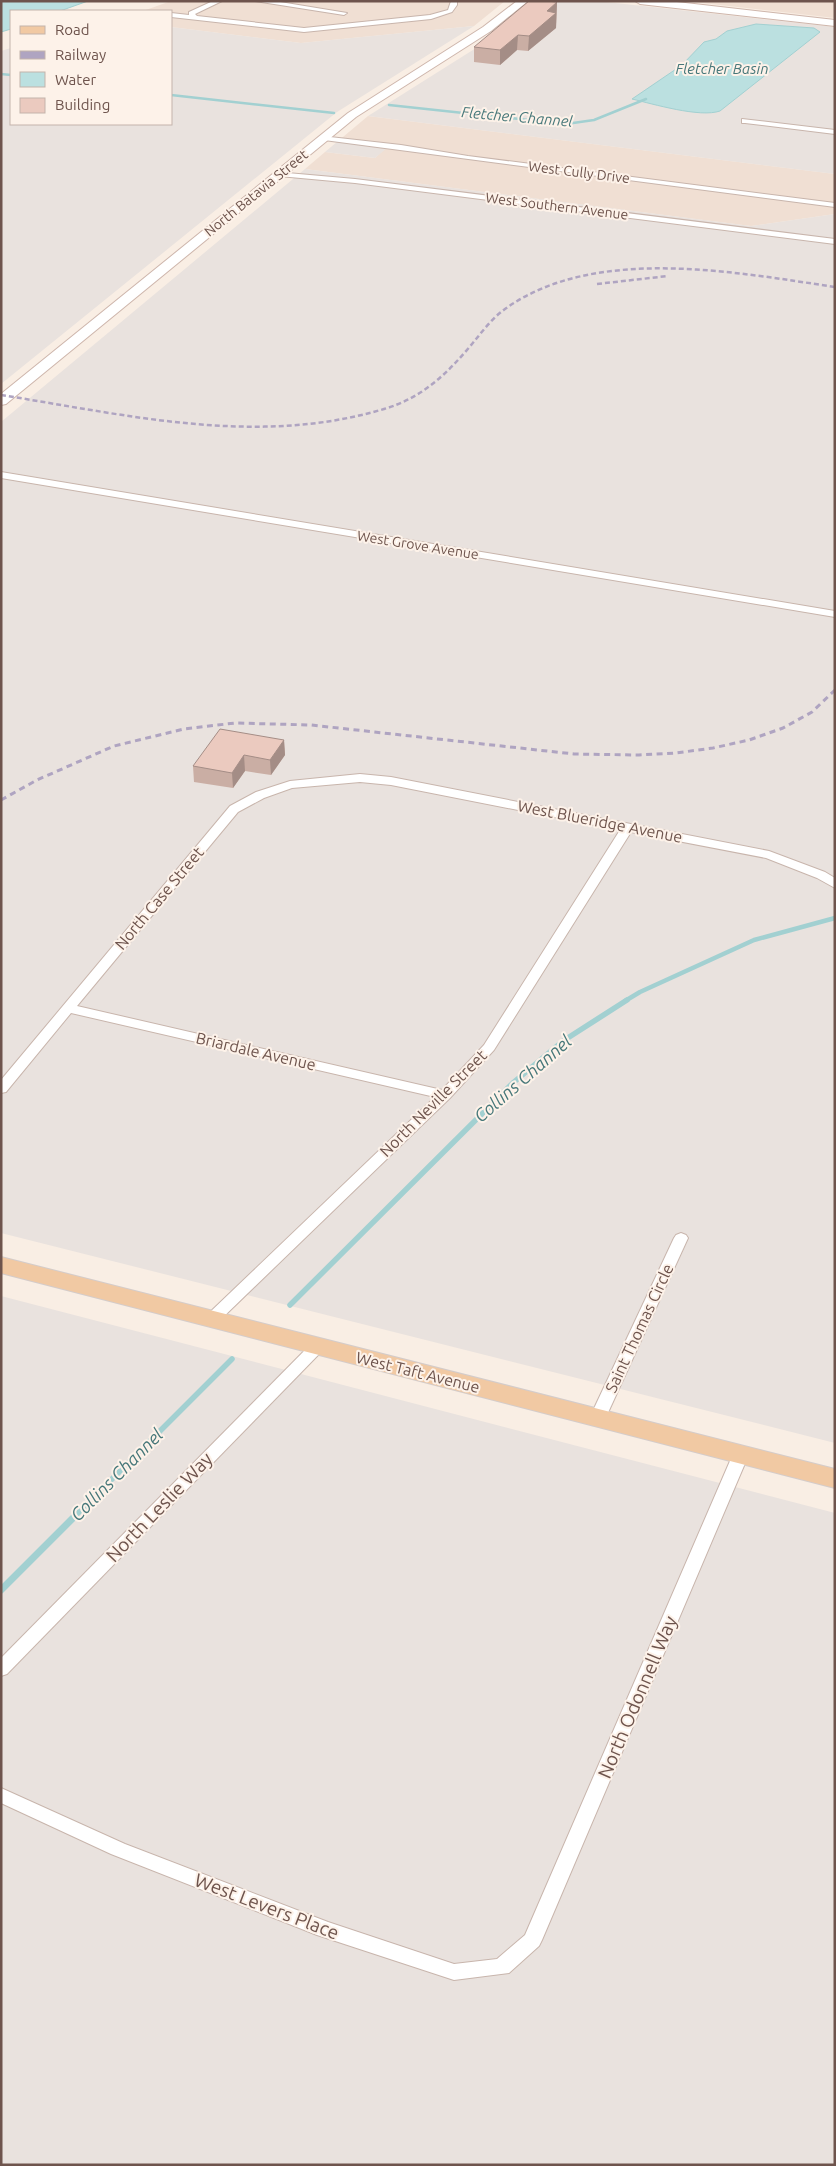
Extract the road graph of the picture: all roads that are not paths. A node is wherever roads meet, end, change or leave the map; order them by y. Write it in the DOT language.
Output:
graph roads {
  1 [pos="220,1"];
  2 [pos="258,1"];
  3 [pos="454,1"];
  4 [pos="523,1"];
  5 [pos="640,1"];
  6 [pos="344,13"];
  7 [pos="172,15"];
  8 [pos="194,17"];
  9 [pos="835,23"];
  10 [pos="746,121"];
  11 [pos="834,131"];
  12 [pos="324,138"];
  13 [pos="279,174"];
  14 [pos="835,205"];
  15 [pos="835,242"];
  16 [pos="1,401"];
  17 [pos="1,475"];
  18 [pos="835,614"];
  19 [pos="360,778"];
  20 [pos="628,827"];
  21 [pos="835,884"];
  22 [pos="67,1008"];
  23 [pos="1,1089"];
  24 [pos="445,1095"];
  25 [pos="681,1238"];
  26 [pos="1,1265"];
  27 [pos="212,1319"];
  28 [pos="318,1346"];
  29 [pos="598,1417"];
  30 [pos="742,1454"];
  31 [pos="835,1479"];
  32 [pos="1,1669"];
  33 [pos="1,1795"];
  34 [pos="532,1940"];
  1 -- 8 [label="street"];
  2 -- 6 [label="street"];
  3 -- 8 [label="street"];
  4 -- 12 [label="main road, North Batavia Street"];
  5 -- 9 [label="main road"];
  7 -- 8 [label="street"];
  10 -- 11 [label="street"];
  12 -- 13 [label="main road, North Batavia Street"];
  12 -- 14 [label="street, West Cully Drive"];
  13 -- 15 [label="street, West Southern Avenue"];
  13 -- 16 [label="main road, North Batavia Street"];
  17 -- 18 [label="street, West Grove Avenue"];
  19 -- 20 [label="street, West Blueridge Avenue"];
  19 -- 22 [label="street, North Case Street"];
  20 -- 21 [label="street, West Blueridge Avenue"];
  20 -- 24 [label="street, North Neville Street"];
  22 -- 23 [label="street, North Case Street"];
  22 -- 24 [label="street, Briardale Avenue"];
  24 -- 27 [label="street, North Neville Street"];
  25 -- 29 [label="street, Saint Thomas Circle"];
  26 -- 27 [label="main road, West Taft Avenue"];
  27 -- 28 [label="main road, West Taft Avenue"];
  28 -- 29 [label="main road, West Taft Avenue"];
  28 -- 32 [label="street, North Leslie Way"];
  29 -- 30 [label="main road, West Taft Avenue"];
  30 -- 31 [label="main road, West Taft Avenue"];
  30 -- 34 [label="street, North Odonnell Way"];
  33 -- 34 [label="street, West Levers Place"];
}
